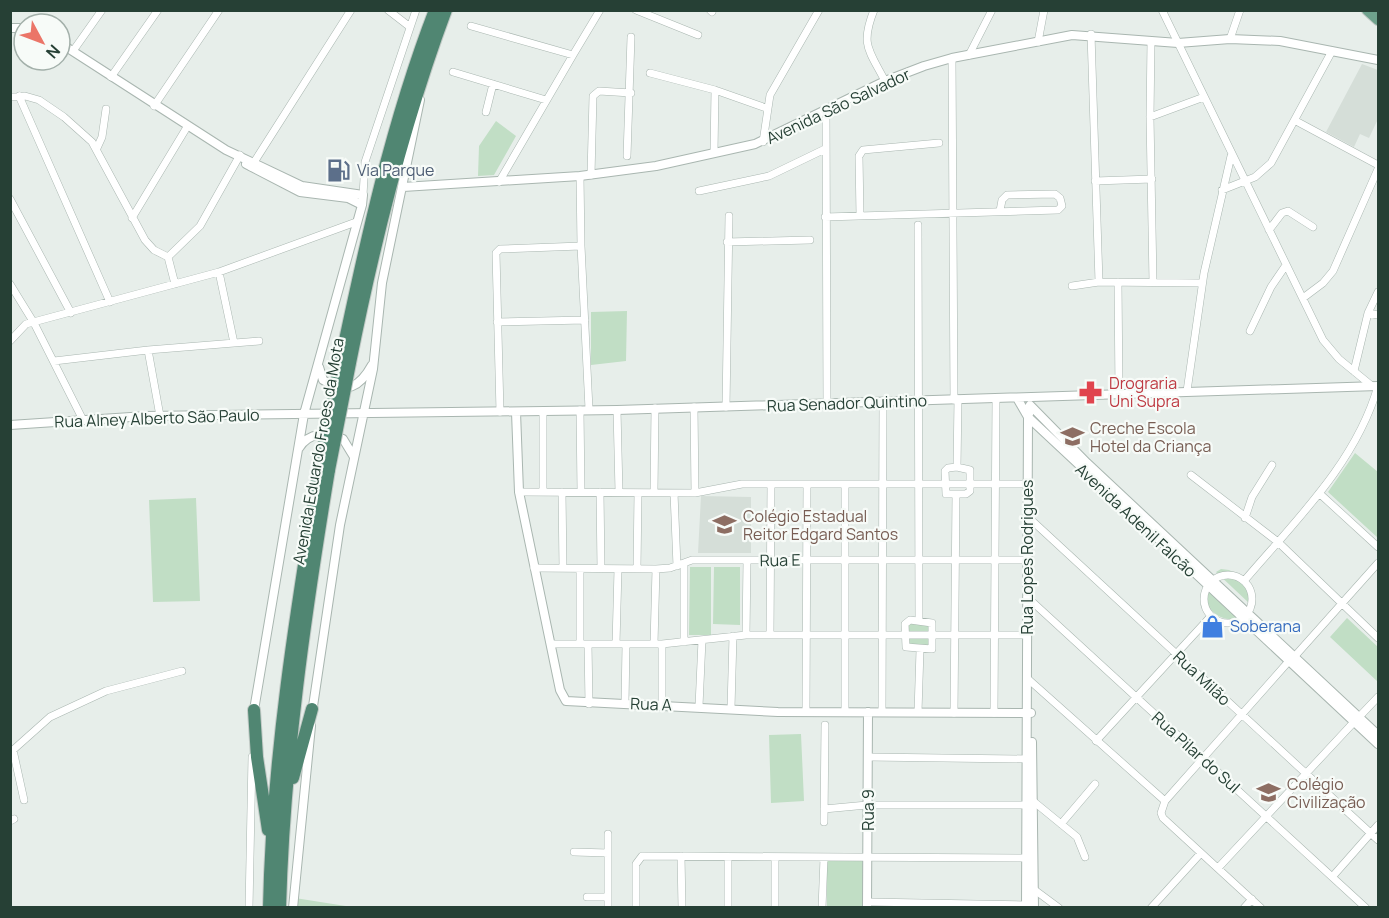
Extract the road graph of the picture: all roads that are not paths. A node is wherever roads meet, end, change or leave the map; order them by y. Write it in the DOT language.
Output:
graph roads {
  1 [pos="102,10"];
  2 [pos="158,10"];
  3 [pos="219,10"];
  4 [pos="351,10"];
  5 [pos="388,10"];
  6 [pos="416,10"];
  7 [pos="435,10"];
  8 [pos="446,10"];
  9 [pos="600,10"];
  10 [pos="636,10"];
  11 [pos="819,10"];
  12 [pos="874,10"];
  13 [pos="992,10"];
  14 [pos="1044,10"];
  15 [pos="1162,10"];
  16 [pos="1240,10"];
  17 [pos="1367,10"];
  18 [pos="1378,20"];
  19 [pos="471,26"];
  20 [pos="410,27"];
  21 [pos="1091,34"];
  22 [pos="698,35"];
  23 [pos="631,37"];
  24 [pos="1230,39"];
  25 [pos="1151,41"];
  26 [pos="1038,42"];
  27 [pos="1178,43"];
  28 [pos="74,51"];
  29 [pos="1332,51"];
  30 [pos="573,55"];
  31 [pos="969,55"];
  32 [pos="429,56"];
  33 [pos="952,58"];
  34 [pos="1378,60"];
  35 [pos="453,72"];
  36 [pos="650,73"];
  37 [pos="111,78"];
  38 [pos="885,81"];
  39 [pos="493,84"];
  40 [pos="715,90"];
  41 [pos="631,93"];
  42 [pos="19,96"];
  43 [pos="10,97"];
  44 [pos="1204,97"];
  45 [pos="546,100"];
  46 [pos="154,106"];
  47 [pos="766,108"];
  48 [pos="106,109"];
  49 [pos="826,110"];
  50 [pos="486,112"];
  51 [pos="1149,117"];
  52 [pos="1296,121"];
  53 [pos="187,127"];
  54 [pos="763,142"];
  55 [pos="939,143"];
  56 [pos="97,148"];
  57 [pos="825,150"];
  58 [pos="714,153"];
  59 [pos="627,156"];
  60 [pos="1232,156"];
  61 [pos="239,157"];
  62 [pos="253,164"];
  63 [pos="1378,167"];
  64 [pos="591,175"];
  65 [pos="580,176"];
  66 [pos="1152,179"];
  67 [pos="285,181"];
  68 [pos="1095,181"];
  69 [pos="499,182"];
  70 [pos="1244,182"];
  71 [pos="403,187"];
  72 [pos="1222,190"];
  73 [pos="699,191"];
  74 [pos="363,195"];
  75 [pos="10,199"];
  76 [pos="362,205"];
  77 [pos="1000,211"];
  78 [pos="954,212"];
  79 [pos="729,216"];
  80 [pos="860,216"];
  81 [pos="825,217"];
  82 [pos="132,218"];
  83 [pos="356,222"];
  84 [pos="918,225"];
  85 [pos="1313,227"];
  86 [pos="1269,230"];
  87 [pos="810,240"];
  88 [pos="727,242"];
  89 [pos="581,246"];
  90 [pos="168,257"];
  91 [pos="1286,265"];
  92 [pos="219,272"];
  93 [pos="1099,282"];
  94 [pos="1118,282"];
  95 [pos="1153,282"];
  96 [pos="1202,283"];
  97 [pos="10,284"];
  98 [pos="175,284"];
  99 [pos="1072,286"];
  100 [pos="1378,292"];
  101 [pos="1303,298"];
  102 [pos="110,302"];
  103 [pos="72,314"];
  104 [pos="1368,314"];
  105 [pos="1378,315"];
  106 [pos="585,320"];
  107 [pos="497,322"];
  108 [pos="34,323"];
  109 [pos="1250,331"];
  110 [pos="10,341"];
  111 [pos="259,341"];
  112 [pos="234,343"];
  113 [pos="148,350"];
  114 [pos="320,351"];
  115 [pos="374,360"];
  116 [pos="54,361"];
  117 [pos="345,363"];
  118 [pos="1354,370"];
  119 [pos="1376,386"];
  120 [pos="1187,391"];
  121 [pos="1119,393"];
  122 [pos="1021,398"];
  123 [pos="996,399"];
  124 [pos="307,400"];
  125 [pos="956,400"];
  126 [pos="920,401"];
  127 [pos="883,402"];
  128 [pos="827,404"];
  129 [pos="694,407"];
  130 [pos="726,407"];
  131 [pos="655,408"];
  132 [pos="1031,408"];
  133 [pos="585,409"];
  134 [pos="617,410"];
  135 [pos="364,411"];
  136 [pos="543,411"];
  137 [pos="347,412"];
  138 [pos="500,412"];
  139 [pos="516,412"];
  140 [pos="294,414"];
  141 [pos="304,414"];
  142 [pos="316,414"];
  143 [pos="160,416"];
  144 [pos="1028,417"];
  145 [pos="83,420"];
  146 [pos="10,425"];
  147 [pos="302,425"];
  148 [pos="361,425"];
  149 [pos="1044,432"];
  150 [pos="297,451"];
  151 [pos="354,457"];
  152 [pos="1084,465"];
  153 [pos="1272,465"];
  154 [pos="957,466"];
  155 [pos="1027,467"];
  156 [pos="325,468"];
  157 [pos="1191,475"];
  158 [pos="882,483"];
  159 [pos="994,483"];
  160 [pos="771,484"];
  161 [pos="807,484"];
  162 [pos="844,484"];
  163 [pos="920,484"];
  164 [pos="943,484"];
  165 [pos="970,484"];
  166 [pos="1026,484"];
  167 [pos="519,492"];
  168 [pos="543,492"];
  169 [pos="562,492"];
  170 [pos="581,492"];
  171 [pos="600,492"];
  172 [pos="619,492"];
  173 [pos="654,492"];
  174 [pos="695,492"];
  175 [pos="638,493"];
  176 [pos="674,493"];
  177 [pos="1319,493"];
  178 [pos="957,494"];
  179 [pos="1027,516"];
  180 [pos="1245,518"];
  181 [pos="1278,542"];
  182 [pos="1378,547"];
  183 [pos="919,559"];
  184 [pos="771,560"];
  185 [pos="807,560"];
  186 [pos="846,560"];
  187 [pos="883,560"];
  188 [pos="958,560"];
  189 [pos="994,560"];
  190 [pos="1028,560"];
  191 [pos="747,561"];
  192 [pos="1378,563"];
  193 [pos="681,565"];
  194 [pos="534,568"];
  195 [pos="562,568"];
  196 [pos="580,569"];
  197 [pos="601,569"];
  198 [pos="618,569"];
  199 [pos="637,569"];
  200 [pos="656,569"];
  201 [pos="1244,581"];
  202 [pos="1211,584"];
  203 [pos="1027,597"];
  204 [pos="1342,602"];
  205 [pos="1211,616"];
  206 [pos="1245,616"];
  207 [pos="919,620"];
  208 [pos="746,635"];
  209 [pos="770,635"];
  210 [pos="807,635"];
  211 [pos="845,635"];
  212 [pos="933,635"];
  213 [pos="1027,635"];
  214 [pos="733,636"];
  215 [pos="904,636"];
  216 [pos="957,636"];
  217 [pos="995,636"];
  218 [pos="883,637"];
  219 [pos="1378,638"];
  220 [pos="702,640"];
  221 [pos="684,642"];
  222 [pos="551,644"];
  223 [pos="579,644"];
  224 [pos="588,644"];
  225 [pos="616,644"];
  226 [pos="654,644"];
  227 [pos="662,644"];
  228 [pos="626,645"];
  229 [pos="920,650"];
  230 [pos="1176,654"];
  231 [pos="1292,658"];
  232 [pos="182,671"];
  233 [pos="1028,680"];
  234 [pos="1136,697"];
  235 [pos="1378,697"];
  236 [pos="589,704"];
  237 [pos="625,704"];
  238 [pos="662,704"];
  239 [pos="699,706"];
  240 [pos="730,708"];
  241 [pos="312,709"];
  242 [pos="254,710"];
  243 [pos="1029,711"];
  244 [pos="806,712"];
  245 [pos="845,712"];
  246 [pos="868,712"];
  247 [pos="882,712"];
  248 [pos="918,712"];
  249 [pos="954,713"];
  250 [pos="994,713"];
  251 [pos="1242,715"];
  252 [pos="1357,719"];
  253 [pos="825,725"];
  254 [pos="1378,739"];
  255 [pos="1096,741"];
  256 [pos="868,757"];
  257 [pos="1203,758"];
  258 [pos="1027,759"];
  259 [pos="1306,775"];
  260 [pos="1095,784"];
  261 [pos="24,800"];
  262 [pos="1165,801"];
  263 [pos="1030,803"];
  264 [pos="867,805"];
  265 [pos="824,809"];
  266 [pos="1267,816"];
  267 [pos="824,822"];
  268 [pos="1061,824"];
  269 [pos="1378,825"];
  270 [pos="284,826"];
  271 [pos="1371,833"];
  272 [pos="608,834"];
  273 [pos="1378,840"];
  274 [pos="574,852"];
  275 [pos="608,853"];
  276 [pos="1201,853"];
  277 [pos="681,856"];
  278 [pos="1085,857"];
  279 [pos="728,858"];
  280 [pos="776,858"];
  281 [pos="824,858"];
  282 [pos="868,858"];
  283 [pos="1026,858"];
  284 [pos="270,867"];
  285 [pos="1218,868"];
  286 [pos="1333,876"];
  287 [pos="1030,888"];
  288 [pos="587,897"];
  289 [pos="608,897"];
  290 [pos="1252,899"];
  291 [pos="867,905"];
  292 [pos="1029,907"];
  293 [pos="249,908"];
  294 [pos="269,908"];
  295 [pos="280,908"];
  296 [pos="293,908"];
  297 [pos="608,908"];
  298 [pos="636,908"];
  299 [pos="682,908"];
  300 [pos="728,908"];
  301 [pos="775,908"];
  302 [pos="822,908"];
  303 [pos="1059,908"];
  304 [pos="1151,908"];
  305 [pos="1244,908"];
  306 [pos="1261,908"];
  307 [pos="1366,908"];
  1 -- 28 [label="street"];
  2 -- 37 [label="street"];
  3 -- 46 [label="street"];
  4 -- 62 [label="street"];
  5 -- 20 [label="street"];
  6 -- 20 [label="street"];
  7 -- 117 [label="highway, Avenida Eduardo Froes da Mota"];
  8 -- 32 [label="highway, Avenida Eduardo Froes da Mota"];
  9 -- 30 [label="street"];
  10 -- 22 [label="street"];
  11 -- 47 [label="street"];
  12 -- 38 [label="street"];
  13 -- 31 [label="street"];
  14 -- 26 [label="street"];
  15 -- 27 [label="street"];
  16 -- 24 [label="street"];
  17 -- 18 [label="main road"];
  19 -- 30 [label="street"];
  20 -- 74 [label="street"];
  21 -- 25 [label="street, Avenida São Salvador"];
  21 -- 26 [label="street, Avenida São Salvador"];
  21 -- 68 [label="street"];
  23 -- 41 [label="street"];
  24 -- 27 [label="street, Avenida São Salvador"];
  24 -- 29 [label="street, Avenida São Salvador"];
  25 -- 27 [label="street, Avenida São Salvador"];
  25 -- 51 [label="street"];
  26 -- 31 [label="street, Avenida São Salvador"];
  27 -- 44 [label="street"];
  28 -- 37 [label="street"];
  29 -- 34 [label="street, Avenida São Salvador"];
  29 -- 52 [label="street"];
  30 -- 45 [label="street"];
  31 -- 33 [label="street, Avenida São Salvador"];
  32 -- 71 [label="street"];
  32 -- 117 [label="highway, Avenida Eduardo Froes da Mota"];
  33 -- 38 [label="street, Avenida São Salvador"];
  33 -- 78 [label="street"];
  35 -- 39 [label="street"];
  36 -- 40 [label="street"];
  37 -- 46 [label="street"];
  38 -- 49 [label="street, Avenida São Salvador"];
  39 -- 45 [label="street"];
  39 -- 50 [label="street"];
  40 -- 47 [label="street"];
  40 -- 58 [label="street"];
  41 -- 59 [label="street"];
  41 -- 64 [label="street"];
  42 -- 43 [label="street"];
  42 -- 56 [label="street"];
  42 -- 102 [label="street"];
  44 -- 51 [label="street"];
  44 -- 60 [label="street"];
  45 -- 69 [label="street"];
  46 -- 53 [label="street"];
  47 -- 54 [label="street"];
  48 -- 56 [label="street"];
  49 -- 54 [label="street, Avenida São Salvador"];
  49 -- 57 [label="street"];
  51 -- 66 [label="street"];
  52 -- 63 [label="street"];
  52 -- 70 [label="street"];
  53 -- 61 [label="street"];
  53 -- 82 [label="street"];
  54 -- 58 [label="street, Avenida São Salvador"];
  55 -- 80 [label="street"];
  56 -- 82 [label="street"];
  57 -- 73 [label="street"];
  57 -- 81 [label="street"];
  58 -- 64 [label="street, Avenida São Salvador"];
  60 -- 70 [label="street"];
  60 -- 72 [label="street"];
  61 -- 62 [label="street"];
  61 -- 90 [label="street"];
  62 -- 67 [label="street"];
  63 -- 101 [label="street"];
  64 -- 65 [label="street, Avenida São Salvador"];
  65 -- 69 [label="street, Avenida São Salvador"];
  65 -- 89 [label="street"];
  66 -- 68 [label="street"];
  66 -- 95 [label="street"];
  67 -- 74 [label="street"];
  67 -- 76 [label="street"];
  68 -- 93 [label="street"];
  69 -- 71 [label="street, Avenida São Salvador"];
  70 -- 72 [label="street"];
  70 -- 86 [label="street"];
  71 -- 115 [label="street"];
  72 -- 96 [label="street"];
  74 -- 76 [label="street"];
  75 -- 103 [label="street"];
  76 -- 83 [label="street"];
  77 -- 77 [label="street"];
  77 -- 78 [label="street"];
  78 -- 80 [label="street"];
  78 -- 125 [label="street"];
  79 -- 88 [label="street"];
  80 -- 81 [label="street"];
  81 -- 128 [label="street"];
  82 -- 90 [label="street"];
  83 -- 92 [label="street"];
  83 -- 114 [label="street"];
  84 -- 126 [label="street"];
  85 -- 86 [label="street"];
  86 -- 91 [label="street"];
  87 -- 88 [label="street"];
  88 -- 130 [label="street"];
  89 -- 106 [label="street"];
  89 -- 107 [label="street"];
  90 -- 98 [label="street"];
  91 -- 101 [label="street"];
  91 -- 109 [label="street"];
  92 -- 98 [label="street"];
  92 -- 112 [label="street"];
  93 -- 94 [label="street"];
  93 -- 99 [label="street"];
  94 -- 95 [label="street"];
  94 -- 121 [label="street"];
  95 -- 96 [label="street"];
  96 -- 120 [label="street"];
  97 -- 108 [label="street"];
  98 -- 102 [label="street"];
  100 -- 104 [label="street"];
  101 -- 118 [label="street"];
  102 -- 103 [label="street"];
  103 -- 108 [label="street"];
  104 -- 105 [label="street"];
  104 -- 118 [label="street"];
  106 -- 107 [label="street"];
  106 -- 133 [label="street"];
  107 -- 138 [label="street"];
  108 -- 110 [label="street"];
  108 -- 116 [label="street"];
  111 -- 112 [label="street"];
  112 -- 113 [label="street"];
  113 -- 116 [label="street"];
  113 -- 143 [label="street"];
  114 -- 115 [label="street"];
  114 -- 124 [label="street"];
  115 -- 135 [label="street"];
  116 -- 145 [label="street"];
  117 -- 156 [label="highway, Avenida Eduardo Froes da Mota, bridge"];
  118 -- 119 [label="street"];
  119 -- 120 [label="street, Rua Senador Quintino"];
  119 -- 177 [label="street"];
  120 -- 121 [label="street, Rua Senador Quintino"];
  121 -- 122 [label="street, Rua Senador Quintino"];
  122 -- 123 [label="street, Rua Senador Quintino"];
  122 -- 132 [label="street, Avenida Adenil Falcão"];
  122 -- 144 [label="street, Avenida Adenil Falcão"];
  123 -- 125 [label="street, Rua Senador Quintino"];
  123 -- 159 [label="street"];
  124 -- 141 [label="street"];
  124 -- 142 [label="street"];
  125 -- 126 [label="street, Rua Senador Quintino"];
  125 -- 154 [label="street"];
  126 -- 127 [label="street, Rua Senador Quintino"];
  126 -- 163 [label="street"];
  127 -- 128 [label="street, Rua Senador Quintino"];
  127 -- 158 [label="street"];
  128 -- 130 [label="street, Rua Senador Quintino"];
  129 -- 130 [label="street, Rua Senador Quintino"];
  129 -- 131 [label="street, Rua Senador Quintino"];
  129 -- 174 [label="street"];
  131 -- 134 [label="street, Rua Senador Quintino"];
  131 -- 173 [label="street"];
  132 -- 144 [label="street, Rua Lopes Rodrigues"];
  132 -- 152 [label="street, Avenida Adenil Falcão"];
  133 -- 134 [label="street, Rua Senador Quintino"];
  133 -- 136 [label="street, Rua Senador Quintino"];
  133 -- 170 [label="street"];
  134 -- 172 [label="street"];
  135 -- 137 [label="street, Rua Senador Quintino"];
  135 -- 138 [label="street, Rua Senador Quintino"];
  135 -- 148 [label="street"];
  136 -- 139 [label="street, Rua Senador Quintino"];
  136 -- 168 [label="street"];
  137 -- 142 [label="street, Rua Senador Quintino"];
  137 -- 148 [label="street"];
  138 -- 139 [label="street, Rua Senador Quintino"];
  139 -- 167 [label="street, Rua A"];
  140 -- 141 [label="street, Rua Alney Alberto São Paulo"];
  140 -- 143 [label="street, Rua Alney Alberto São Paulo"];
  140 -- 147 [label="street"];
  141 -- 142 [label="street, Rua Senador Quintino"];
  141 -- 147 [label="street"];
  143 -- 145 [label="street, Rua Alney Alberto São Paulo"];
  144 -- 149 [label="street, Avenida Adenil Falcão"];
  144 -- 155 [label="street, Rua Lopes Rodrigues"];
  145 -- 146 [label="street, Rua Alney Alberto São Paulo"];
  147 -- 150 [label="street"];
  148 -- 151 [label="street"];
  149 -- 152 [label="street, Avenida Adenil Falcão"];
  149 -- 155 [label="street"];
  150 -- 151 [label="street"];
  150 -- 242 [label="street"];
  151 -- 241 [label="street"];
  152 -- 202 [label="street, Avenida Adenil Falcão"];
  153 -- 180 [label="street"];
  154 -- 164 [label="street"];
  154 -- 165 [label="street"];
  155 -- 166 [label="street, Rua Lopes Rodrigues"];
  156 -- 270 [label="highway, Avenida Eduardo Froes da Mota"];
  156 -- 284 [label="highway, Avenida Eduardo Froes da Mota"];
  157 -- 180 [label="street"];
  158 -- 162 [label="street"];
  158 -- 163 [label="street"];
  158 -- 187 [label="street"];
  159 -- 165 [label="street"];
  159 -- 166 [label="street"];
  159 -- 189 [label="street"];
  160 -- 161 [label="street"];
  160 -- 174 [label="street"];
  160 -- 184 [label="street"];
  161 -- 162 [label="street"];
  161 -- 185 [label="street"];
  162 -- 186 [label="street"];
  163 -- 164 [label="street"];
  163 -- 183 [label="street"];
  164 -- 165 [label="street"];
  164 -- 178 [label="street"];
  165 -- 178 [label="street"];
  166 -- 179 [label="street, Rua Lopes Rodrigues"];
  167 -- 168 [label="street"];
  167 -- 194 [label="street, Rua A"];
  168 -- 169 [label="street"];
  169 -- 170 [label="street"];
  169 -- 195 [label="street"];
  170 -- 171 [label="street"];
  171 -- 172 [label="street"];
  171 -- 197 [label="street"];
  172 -- 175 [label="street"];
  173 -- 175 [label="street"];
  173 -- 176 [label="street"];
  174 -- 176 [label="street"];
  175 -- 199 [label="street"];
  176 -- 193 [label="street"];
  177 -- 181 [label="street"];
  177 -- 182 [label="street"];
  178 -- 188 [label="street"];
  179 -- 190 [label="street, Rua Lopes Rodrigues"];
  179 -- 230 [label="street, Rua Milão"];
  180 -- 181 [label="street"];
  181 -- 201 [label="street"];
  181 -- 204 [label="street"];
  183 -- 187 [label="street, Rua E"];
  183 -- 188 [label="street, Rua E"];
  183 -- 207 [label="street"];
  184 -- 185 [label="street, Rua E"];
  184 -- 191 [label="street, Rua E"];
  184 -- 209 [label="street"];
  185 -- 186 [label="street, Rua E"];
  185 -- 210 [label="street"];
  186 -- 187 [label="street, Rua E"];
  186 -- 211 [label="street"];
  187 -- 218 [label="street"];
  188 -- 189 [label="street, Rua E"];
  188 -- 216 [label="street"];
  189 -- 190 [label="street, Rua E"];
  189 -- 217 [label="street"];
  190 -- 203 [label="street, Rua Lopes Rodrigues"];
  191 -- 193 [label="street, Rua E"];
  191 -- 208 [label="street"];
  192 -- 204 [label="street"];
  193 -- 200 [label="street, Rua E"];
  193 -- 221 [label="street"];
  194 -- 195 [label="street, Rua E"];
  194 -- 222 [label="street, Rua A"];
  195 -- 196 [label="street, Rua E"];
  196 -- 197 [label="street, Rua E"];
  196 -- 223 [label="street"];
  197 -- 198 [label="street, Rua E"];
  198 -- 199 [label="street, Rua E"];
  198 -- 225 [label="street"];
  199 -- 200 [label="street, Rua E"];
  200 -- 226 [label="street"];
  201 -- 202 [label="street, Avenida Adenil Falcão"];
  201 -- 206 [label="street"];
  202 -- 205 [label="street, Avenida Adenil Falcão"];
  202 -- 206 [label="street, Avenida Adenil Falcão"];
  203 -- 213 [label="street, Rua Lopes Rodrigues"];
  203 -- 234 [label="street, Rua Pilar do Sul"];
  204 -- 219 [label="street"];
  204 -- 231 [label="street"];
  205 -- 206 [label="street"];
  205 -- 230 [label="street"];
  206 -- 231 [label="street, Avenida Adenil Falcão"];
  207 -- 212 [label="street"];
  207 -- 215 [label="street"];
  208 -- 209 [label="street"];
  208 -- 214 [label="street"];
  209 -- 210 [label="street"];
  210 -- 211 [label="street"];
  210 -- 244 [label="street"];
  211 -- 218 [label="street"];
  211 -- 245 [label="street"];
  212 -- 215 [label="street"];
  212 -- 216 [label="street"];
  212 -- 229 [label="street"];
  213 -- 217 [label="street"];
  213 -- 233 [label="street, Rua Lopes Rodrigues"];
  214 -- 220 [label="street"];
  214 -- 240 [label="street"];
  215 -- 218 [label="street"];
  215 -- 229 [label="street"];
  216 -- 217 [label="street"];
  216 -- 249 [label="street"];
  217 -- 250 [label="street"];
  218 -- 247 [label="street"];
  220 -- 221 [label="street"];
  220 -- 239 [label="street"];
  221 -- 227 [label="street"];
  222 -- 223 [label="street"];
  222 -- 236 [label="street, Rua A"];
  223 -- 224 [label="street"];
  224 -- 225 [label="street"];
  224 -- 236 [label="street"];
  225 -- 228 [label="street"];
  226 -- 227 [label="street"];
  226 -- 228 [label="street"];
  227 -- 238 [label="street"];
  228 -- 237 [label="street"];
  229 -- 248 [label="street"];
  230 -- 234 [label="street"];
  230 -- 251 [label="street, Rua Milão"];
  231 -- 251 [label="street"];
  231 -- 252 [label="street, Avenida Adenil Falcão"];
  232 -- 261 [label="street"];
  233 -- 243 [label="street, Rua Lopes Rodrigues"];
  233 -- 255 [label="street"];
  234 -- 255 [label="street"];
  234 -- 257 [label="street, Rua Pilar do Sul"];
  235 -- 252 [label="street"];
  236 -- 237 [label="street, Rua A"];
  237 -- 238 [label="street, Rua A"];
  238 -- 239 [label="street, Rua A"];
  239 -- 240 [label="street, Rua A"];
  240 -- 244 [label="street, Rua A"];
  241 -- 270 [label="highway"];
  241 -- 296 [label="street"];
  242 -- 284 [label="highway"];
  242 -- 293 [label="street"];
  243 -- 250 [label="street, Rua A"];
  243 -- 258 [label="street, Rua Lopes Rodrigues"];
  243 -- 263 [label="street, Rua Lopes Rodrigues"];
  244 -- 245 [label="street, Rua A"];
  245 -- 246 [label="street, Rua A"];
  246 -- 247 [label="street, Rua A"];
  246 -- 256 [label="street, Rua 9"];
  247 -- 248 [label="street, Rua A"];
  248 -- 249 [label="street, Rua A"];
  249 -- 250 [label="street, Rua A"];
  251 -- 257 [label="street"];
  251 -- 259 [label="street, Rua Milão"];
  252 -- 254 [label="street, Avenida Adenil Falcão"];
  252 -- 259 [label="street"];
  253 -- 265 [label="street"];
  255 -- 262 [label="street"];
  256 -- 258 [label="street"];
  256 -- 264 [label="street, Rua 9"];
  257 -- 262 [label="street"];
  257 -- 266 [label="street, Rua Pilar do Sul"];
  258 -- 263 [label="street, Rua Lopes Rodrigues"];
  259 -- 266 [label="street"];
  259 -- 271 [label="street, Rua Milão"];
  260 -- 268 [label="street"];
  262 -- 276 [label="street"];
  263 -- 264 [label="street"];
  263 -- 268 [label="street"];
  263 -- 283 [label="street, Rua Lopes Rodrigues"];
  263 -- 287 [label="street, Rua Lopes Rodrigues"];
  264 -- 265 [label="street"];
  264 -- 282 [label="street, Rua 9"];
  265 -- 267 [label="street"];
  266 -- 285 [label="street"];
  266 -- 286 [label="street, Rua Pilar do Sul"];
  268 -- 278 [label="street"];
  269 -- 271 [label="street"];
  270 -- 295 [label="highway, Avenida Eduardo Froes da Mota"];
  271 -- 273 [label="street, Rua Milão"];
  271 -- 286 [label="street"];
  272 -- 275 [label="street"];
  274 -- 275 [label="street"];
  275 -- 289 [label="street"];
  276 -- 285 [label="street"];
  276 -- 304 [label="street"];
  277 -- 279 [label="street"];
  277 -- 298 [label="street"];
  277 -- 299 [label="street"];
  279 -- 280 [label="street"];
  279 -- 300 [label="street"];
  280 -- 281 [label="street"];
  280 -- 301 [label="street"];
  281 -- 282 [label="street"];
  281 -- 302 [label="street"];
  282 -- 283 [label="street"];
  282 -- 291 [label="street, Rua 9"];
  283 -- 287 [label="street, Rua Lopes Rodrigues"];
  284 -- 294 [label="highway, Avenida Eduardo Froes da Mota"];
  285 -- 290 [label="street"];
  286 -- 307 [label="street, Rua Pilar do Sul"];
  287 -- 292 [label="street, Rua Lopes Rodrigues"];
  287 -- 303 [label="street"];
  288 -- 289 [label="street"];
  289 -- 297 [label="street"];
  290 -- 305 [label="street"];
  290 -- 306 [label="street"];
  291 -- 292 [label="street"];
}
